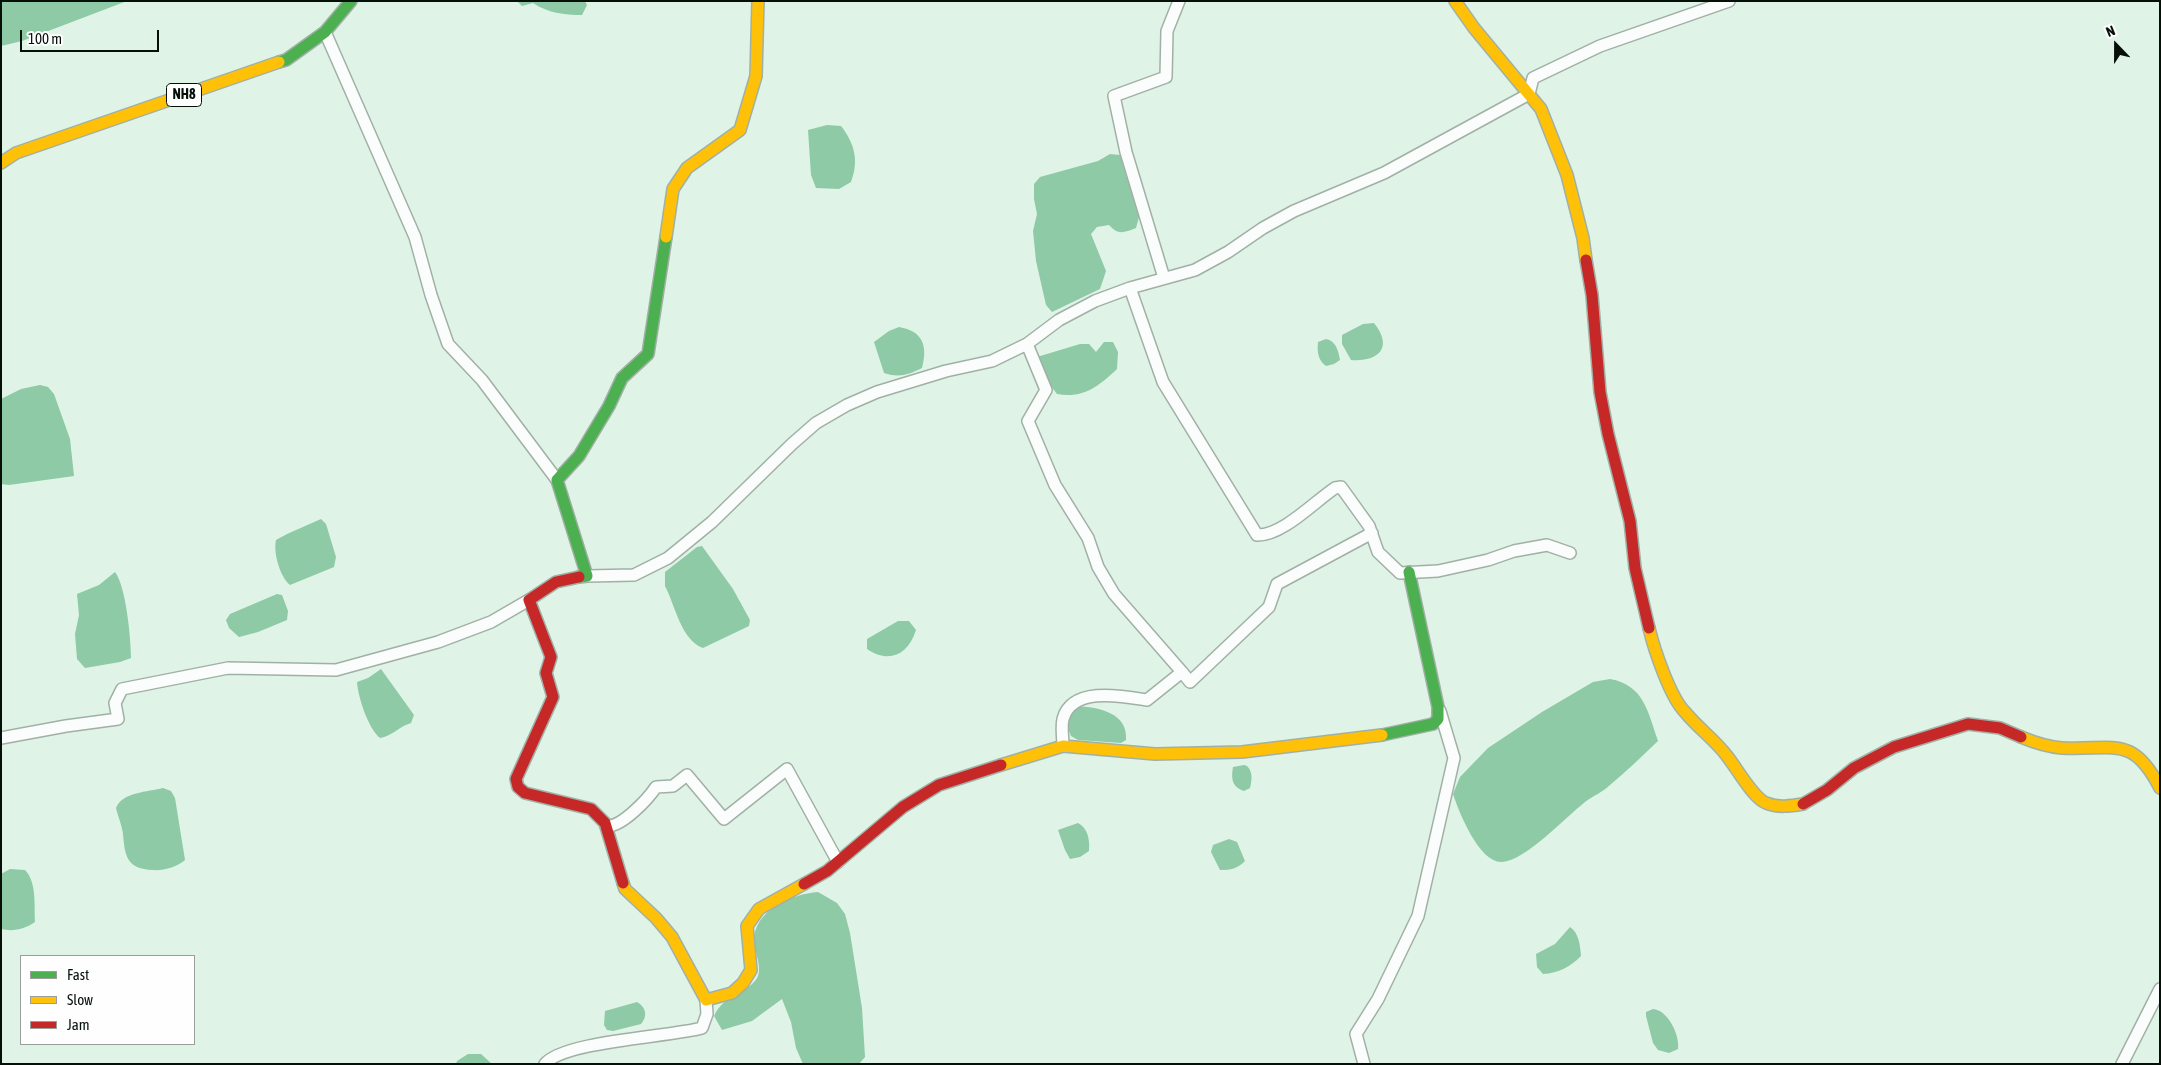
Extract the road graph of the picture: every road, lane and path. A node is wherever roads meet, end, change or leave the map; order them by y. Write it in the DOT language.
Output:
graph roads {
  1 [pos="351,1"];
  2 [pos="758,1"];
  3 [pos="1179,1"];
  4 [pos="1455,1"];
  5 [pos="1729,1"];
  6 [pos="325,32"];
  7 [pos="1529,94"];
  8 [pos="1,164"];
  9 [pos="1164,278"];
  10 [pos="1130,288"];
  11 [pos="1027,344"];
  12 [pos="557,480"];
  13 [pos="1372,533"];
  14 [pos="1570,553"];
  15 [pos="1410,572"];
  16 [pos="587,576"];
  17 [pos="529,600"];
  18 [pos="1182,672"];
  19 [pos="1438,707"];
  20 [pos="1,738"];
  21 [pos="1063,746"];
  22 [pos="2160,788"];
  23 [pos="606,826"];
  24 [pos="838,862"];
  25 [pos="2160,989"];
  26 [pos="706,1000"];
  27 [pos="545,1064"];
  28 [pos="1364,1064"];
  29 [pos="2122,1064"];
  1 -- 6 [label="main road, NH8"];
  2 -- 12 [label="main road"];
  3 -- 9 [label="street"];
  4 -- 7 [label="main road"];
  5 -- 7 [label="street"];
  6 -- 8 [label="main road, NH8"];
  6 -- 12 [label="street"];
  7 -- 9 [label="street"];
  7 -- 22 [label="main road"];
  9 -- 10 [label="street"];
  10 -- 11 [label="street"];
  10 -- 13 [label="street"];
  11 -- 16 [label="street"];
  11 -- 18 [label="street"];
  12 -- 16 [label="main road"];
  13 -- 15 [label="street"];
  13 -- 18 [label="street"];
  14 -- 15 [label="street"];
  15 -- 19 [label="main road"];
  16 -- 17 [label="main road"];
  17 -- 20 [label="street"];
  17 -- 23 [label="main road"];
  18 -- 21 [label="street"];
  19 -- 21 [label="main road"];
  19 -- 28 [label="street"];
  21 -- 24 [label="main road"];
  23 -- 24 [label="street"];
  23 -- 26 [label="main road"];
  24 -- 26 [label="main road"];
  25 -- 29 [label="street"];
  26 -- 27 [label="street"];
}
